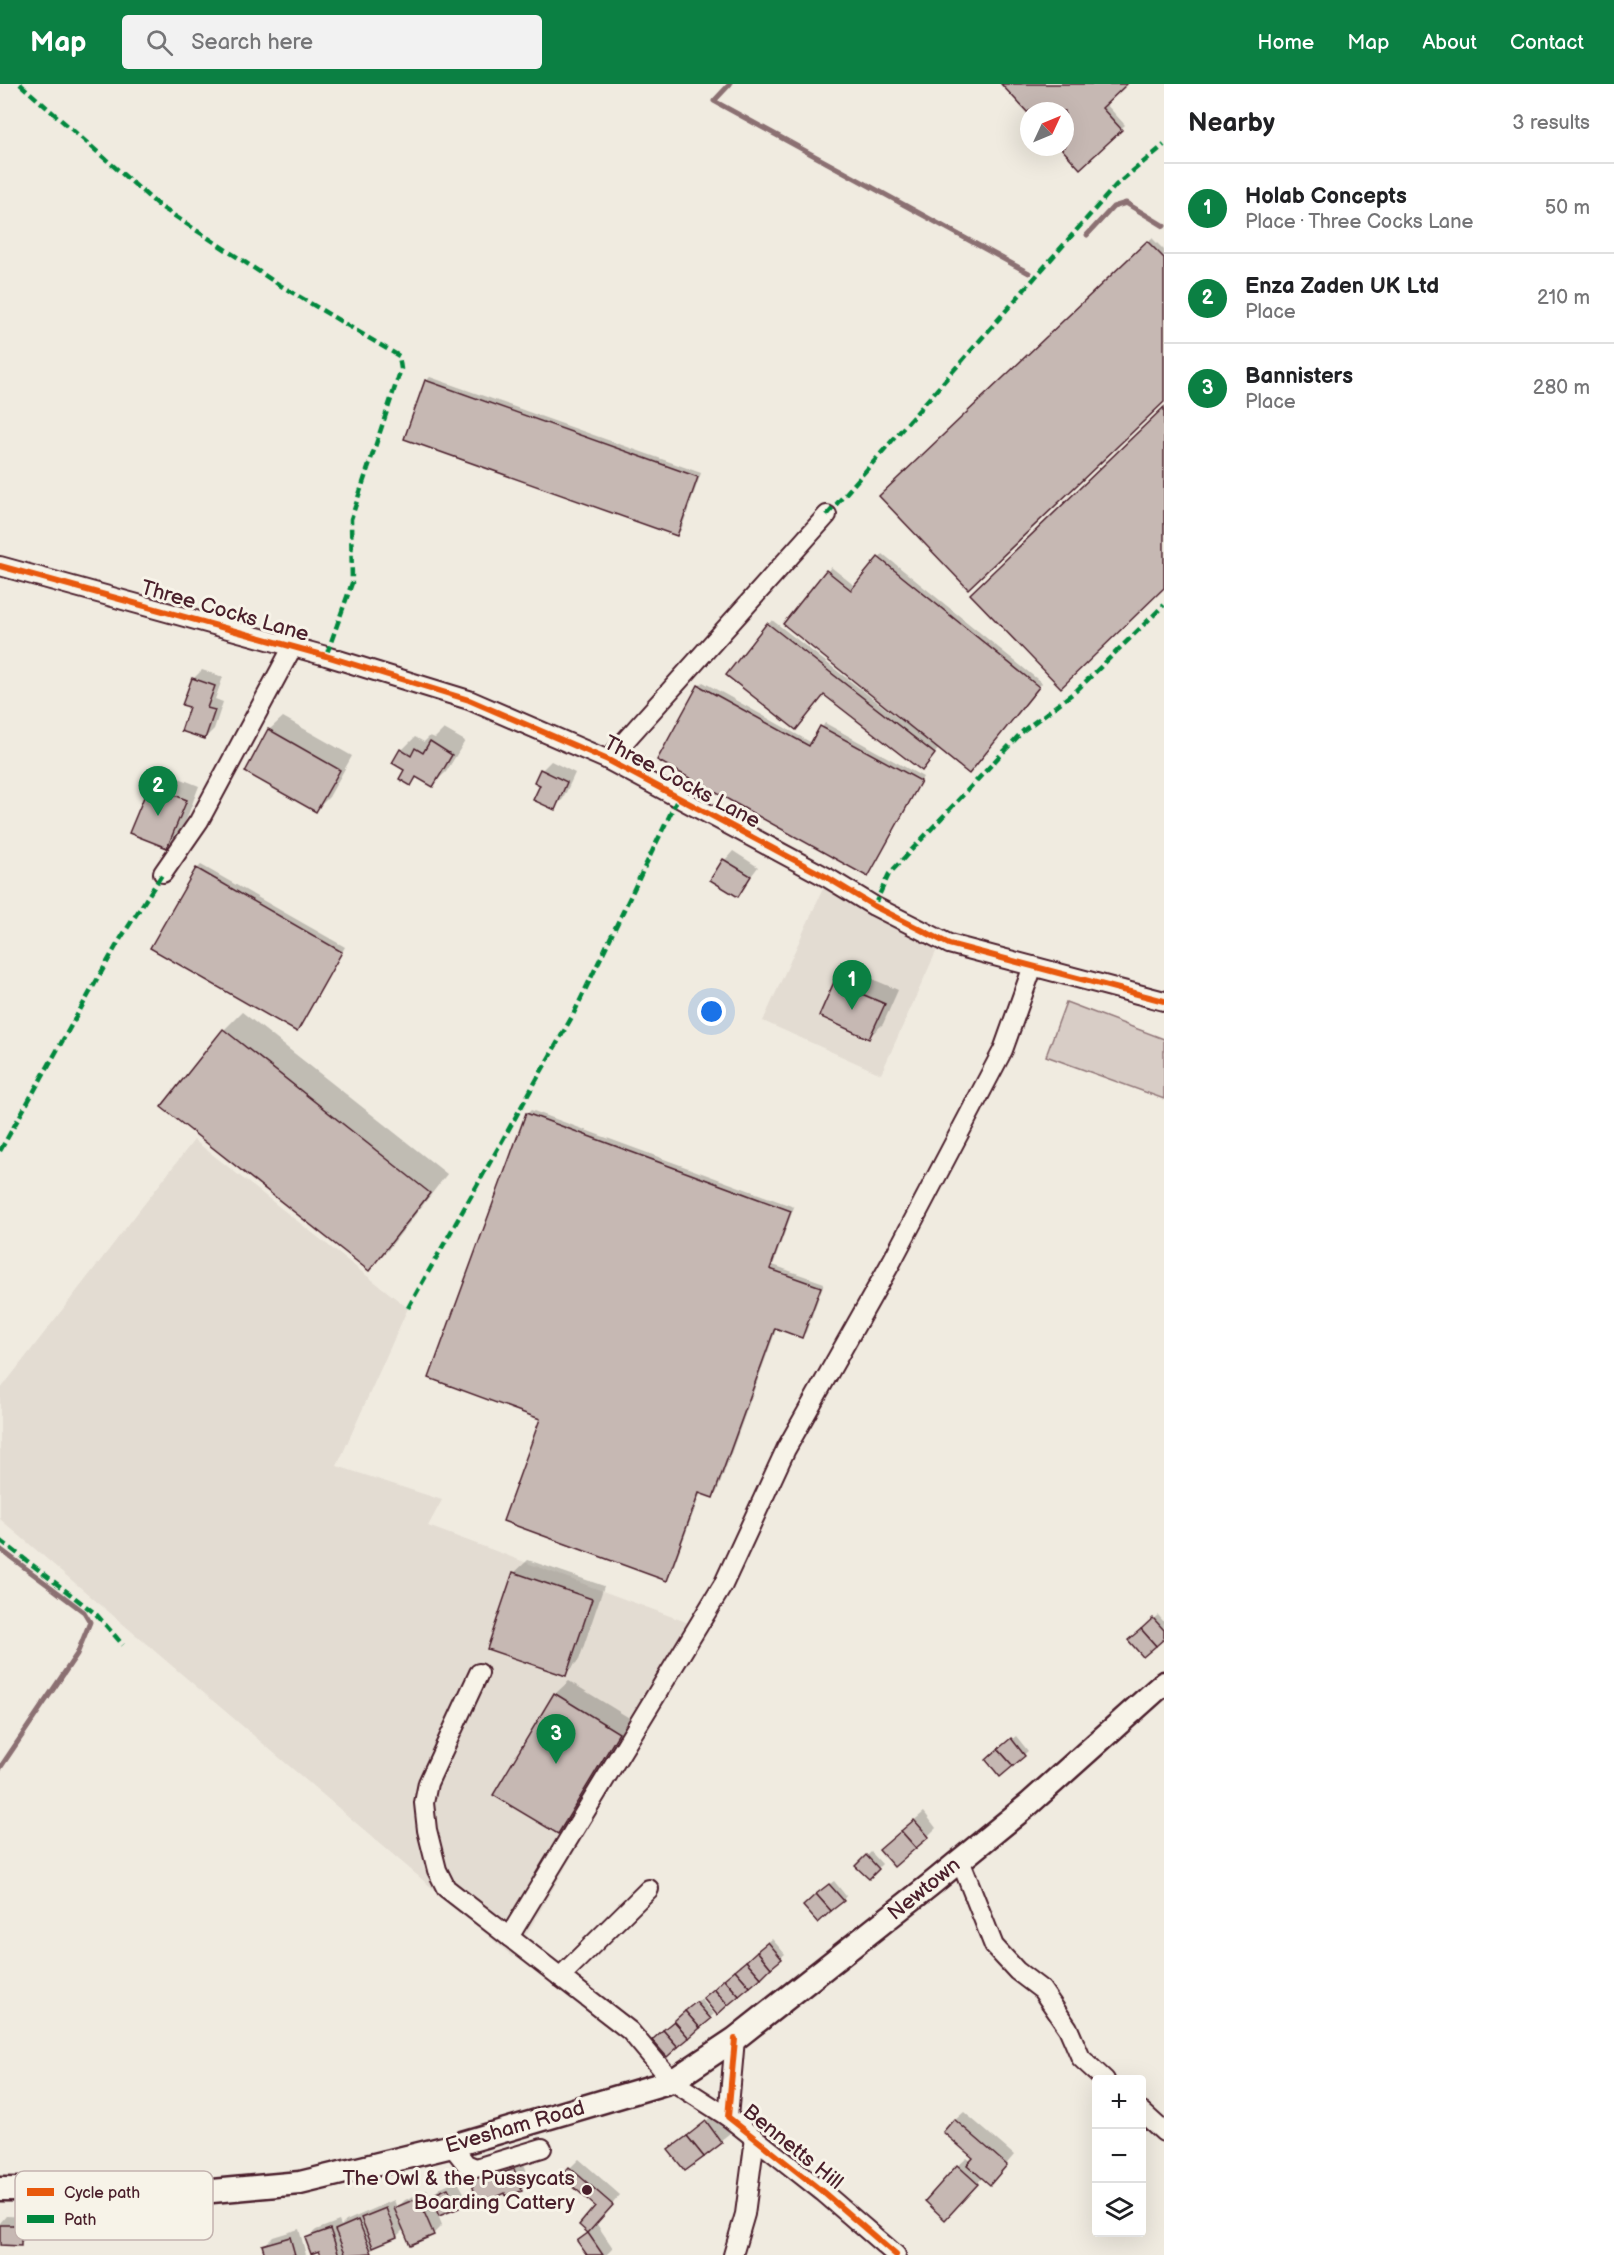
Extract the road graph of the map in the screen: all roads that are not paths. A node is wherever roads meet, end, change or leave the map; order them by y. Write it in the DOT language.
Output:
graph roads {
  1 [pos="827,515"];
  2 [pos="0,566"];
  3 [pos="292,648"];
  4 [pos="608,760"];
  5 [pos="163,873"];
  6 [pos="1033,966"];
  7 [pos="1164,1001"];
  8 [pos="479,1673"];
  9 [pos="1164,1683"];
  10 [pos="960,1860"];
  11 [pos="649,1888"];
  12 [pos="509,1937"];
  13 [pos="560,1977"];
  14 [pos="735,2038"];
  15 [pos="1101,2075"];
  16 [pos="672,2081"];
  17 [pos="1146,2116"];
  18 [pos="728,2117"];
  19 [pos="1164,2132"];
  20 [pos="755,2138"];
  21 [pos="452,2146"];
  22 [pos="542,2148"];
  23 [pos="0,2189"];
  24 [pos="15,2189"];
  25 [pos="213,2191"];
  26 [pos="735,2254"];
  27 [pos="896,2255"];
  1 -- 4 [label="street"];
  2 -- 3 [label="street, Three Cocks Lane"];
  3 -- 4 [label="street, Three Cocks Lane"];
  3 -- 5 [label="street"];
  4 -- 6 [label="street, Three Cocks Lane"];
  6 -- 7 [label="street, Three Cocks Lane"];
  6 -- 12 [label="street"];
  8 -- 12 [label="street, Bennetts Hill"];
  9 -- 10 [label="main road, Newtown"];
  10 -- 14 [label="main road, Newtown"];
  10 -- 15 [label="street"];
  11 -- 13 [label="street"];
  12 -- 13 [label="street, Bennetts Hill"];
  13 -- 16 [label="street, Bennetts Hill"];
  14 -- 16 [label="main road, Newtown"];
  14 -- 18 [label="street, Bennetts Hill"];
  16 -- 18 [label="street, Bennetts Hill"];
  16 -- 21 [label="main road, Evesham Road"];
  17 -- 19 [label="street"];
  18 -- 20 [label="street, Bennetts Hill"];
  20 -- 26 [label="street"];
  20 -- 27 [label="street, Bennetts Hill"];
  21 -- 22 [label="street"];
  21 -- 25 [label="main road, Evesham Road"];
  23 -- 24 [label="main road, Evesham Road"];
}
